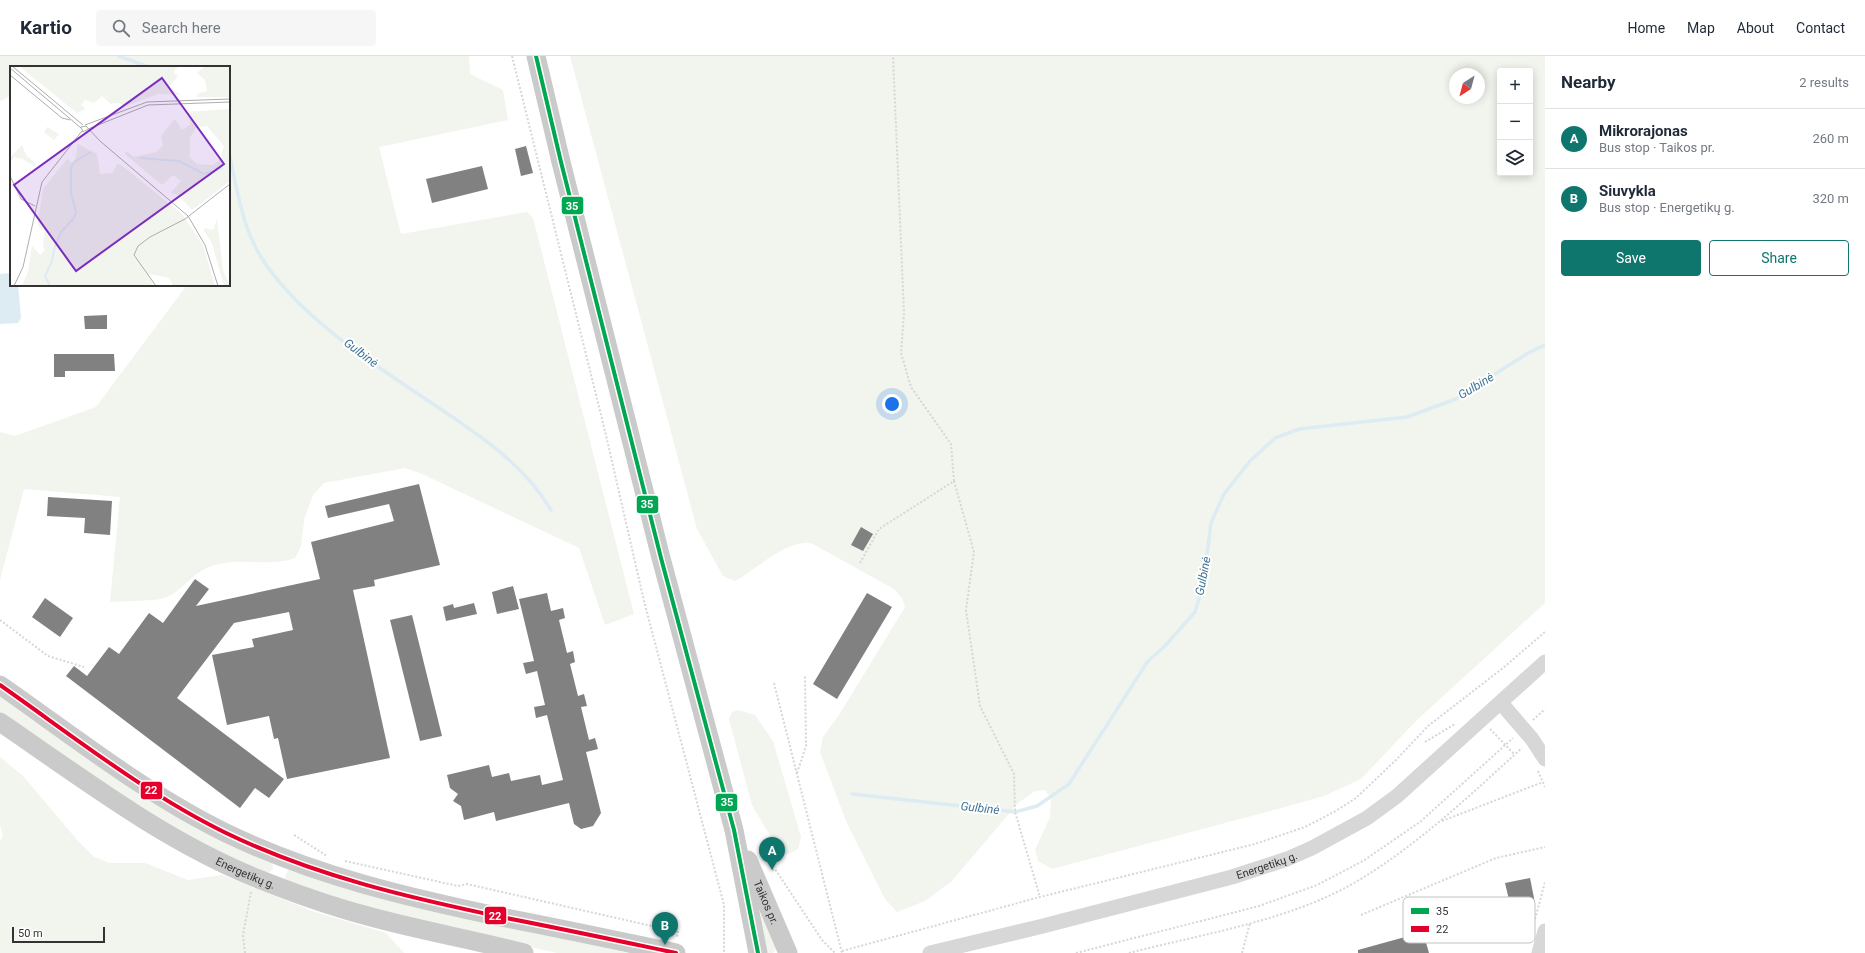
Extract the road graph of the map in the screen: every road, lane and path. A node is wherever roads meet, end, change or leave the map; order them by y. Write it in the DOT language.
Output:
graph roads {
  1 [pos="512,56"];
  2 [pos="536,56"];
  3 [pos="893,56"];
  4 [pos="954,481"];
  5 [pos="860,563"];
  6 [pos="0,620"];
  7 [pos="1545,632"];
  8 [pos="1545,662"];
  9 [pos="84,667"];
  10 [pos="805,676"];
  11 [pos="774,683"];
  12 [pos="0,685"];
  13 [pos="1501,703"];
  14 [pos="0,722"];
  15 [pos="1532,739"];
  16 [pos="1545,759"];
  17 [pos="797,773"];
  18 [pos="1543,782"];
  19 [pos="1440,822"];
  20 [pos="734,830"];
  21 [pos="294,835"];
  22 [pos="1545,847"];
  23 [pos="330,858"];
  24 [pos="285,859"];
  25 [pos="338,859"];
  26 [pos="772,870"];
  27 [pos="254,877"];
  28 [pos="1545,882"];
  29 [pos="275,885"];
  30 [pos="1040,897"];
  31 [pos="1403,897"];
  32 [pos="1404,897"];
  33 [pos="1361,915"];
  34 [pos="1250,922"];
  35 [pos="1539,928"];
  36 [pos="842,952"];
  37 [pos="245,953"];
  38 [pos="524,953"];
  39 [pos="675,953"];
  40 [pos="724,953"];
  41 [pos="758,953"];
  42 [pos="788,953"];
  43 [pos="835,953"];
  44 [pos="930,953"];
  45 [pos="1129,953"];
  46 [pos="1242,953"];
  47 [pos="1539,953"];
  1 -- 40 [label="path"];
  2 -- 20 [label="main road, Taikos pr."];
  3 -- 4 [label="path"];
  4 -- 5 [label="path"];
  4 -- 30 [label="path"];
  6 -- 9 [label="path"];
  7 -- 30 [label="path"];
  8 -- 13 [label="street, Energetikų g."];
  10 -- 17 [label="path"];
  11 -- 17 [label="path"];
  12 -- 24 [label="main road"];
  13 -- 15 [label="street"];
  13 -- 44 [label="street, Energetikų g."];
  14 -- 27 [label="main road, Energetikų g."];
  15 -- 16 [label="street"];
  15 -- 19 [label="path"];
  17 -- 36 [label="path"];
  18 -- 19 [label="path"];
  19 -- 34 [label="path"];
  20 -- 41 [label="main road, Taikos pr."];
  20 -- 42 [label="main road, Taikos pr."];
  21 -- 23 [label="path"];
  22 -- 32 [label="path"];
  24 -- 29 [label="main road"];
  24 -- 39 [label="main road"];
  25 -- 39 [label="path"];
  26 -- 43 [label="path"];
  27 -- 29 [label="main road, Energetikų g."];
  27 -- 37 [label="path"];
  28 -- 35 [label="path"];
  29 -- 38 [label="main road, Energetikų g."];
  30 -- 36 [label="path"];
  31 -- 33 [label="path"];
  34 -- 45 [label="path"];
  34 -- 46 [label="path"];
  35 -- 47 [label="street"];
}
